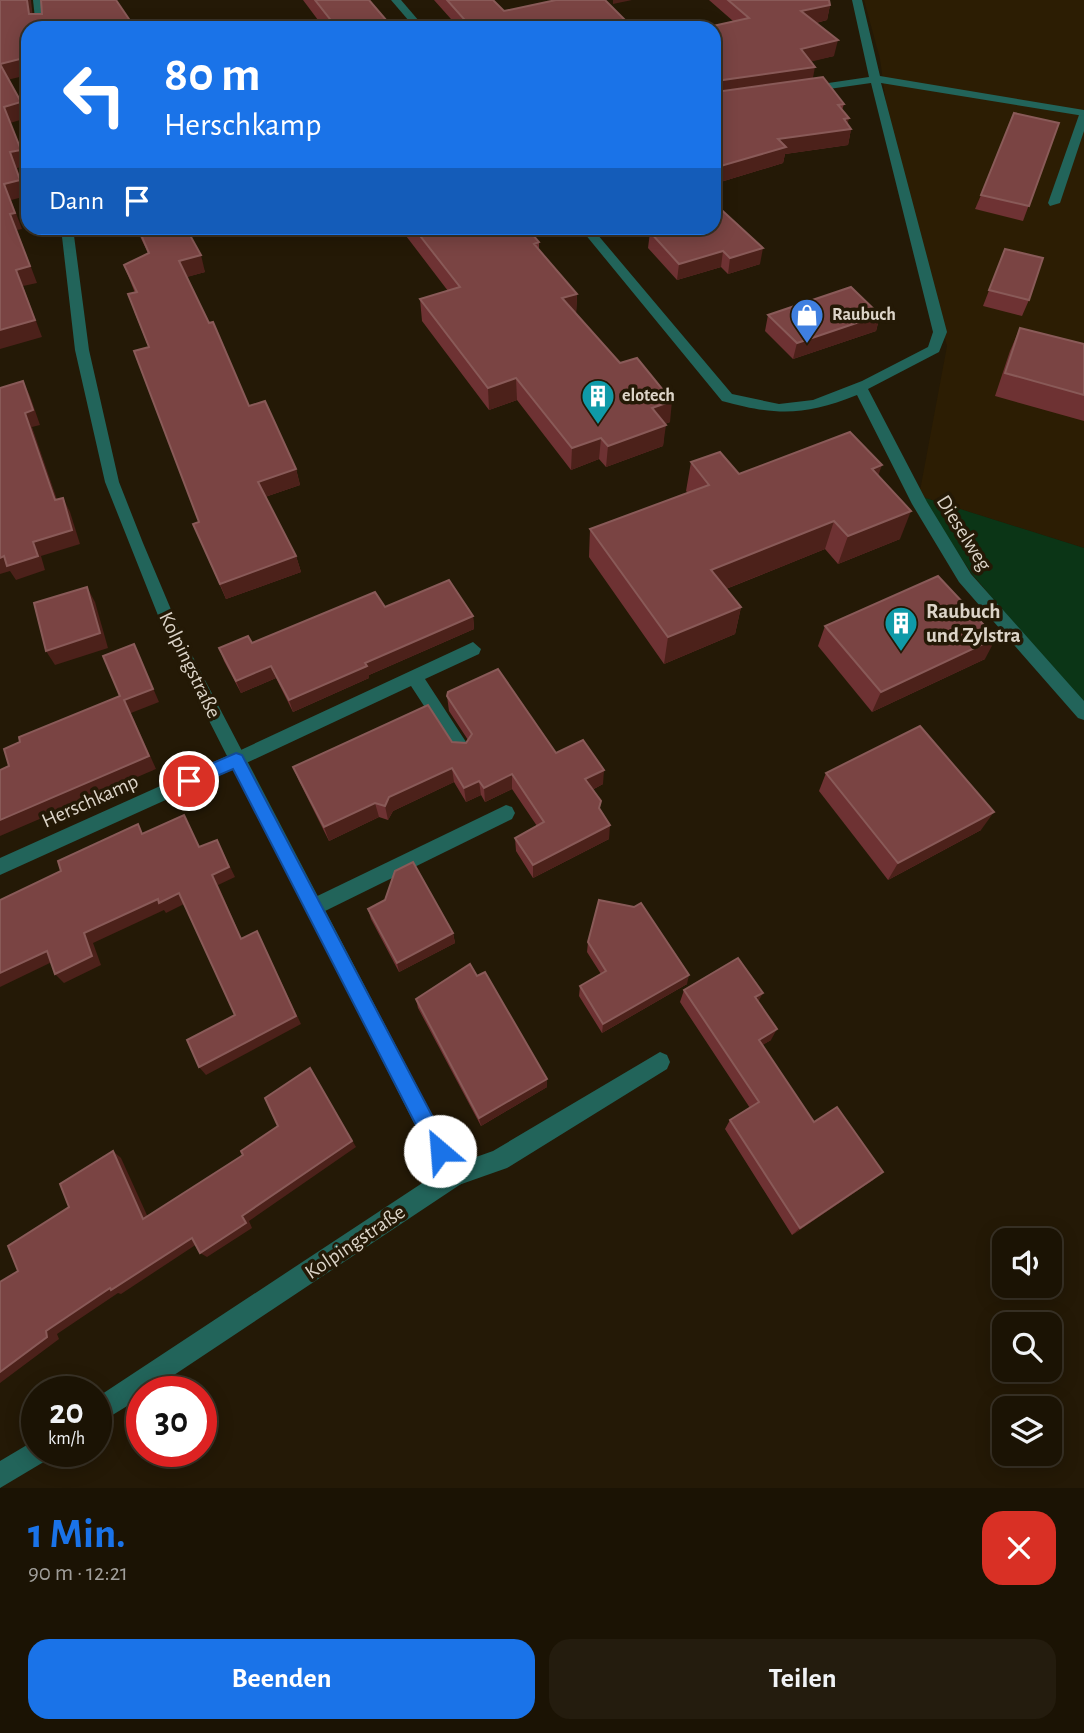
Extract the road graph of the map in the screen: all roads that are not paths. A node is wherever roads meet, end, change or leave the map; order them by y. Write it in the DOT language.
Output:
graph roads {
  1 [pos="38,0"];
  2 [pos="396,0"];
  3 [pos="857,0"];
  4 [pos="40,21"];
  5 [pos="414,21"];
  6 [pos="877,79"];
  7 [pos="796,90"];
  8 [pos="1084,114"];
  9 [pos="1054,203"];
  10 [pos="68,235"];
  11 [pos="592,235"];
  12 [pos="861,389"];
  13 [pos="473,649"];
  14 [pos="414,677"];
  15 [pos="1084,713"];
  16 [pos="462,751"];
  17 [pos="236,760"];
  18 [pos="506,813"];
  19 [pos="0,867"];
  20 [pos="314,907"];
  21 [pos="660,1062"];
  22 [pos="453,1176"];
  23 [pos="112,1401"];
  24 [pos="21,1462"];
  25 [pos="0,1475"];
  1 -- 4 [label="street"];
  2 -- 5 [label="street"];
  3 -- 6 [label="street"];
  6 -- 7 [label="street"];
  6 -- 8 [label="street"];
  6 -- 12 [label="street"];
  8 -- 9 [label="street"];
  10 -- 17 [label="street, Kolpingstraße"];
  11 -- 12 [label="street"];
  12 -- 15 [label="street, Dieselweg"];
  13 -- 14 [label="street, Herschkamp"];
  14 -- 16 [label="street"];
  14 -- 17 [label="street, Herschkamp"];
  17 -- 19 [label="street, Herschkamp"];
  17 -- 20 [label="street, Kolpingstraße"];
  18 -- 20 [label="street"];
  20 -- 22 [label="street, Kolpingstraße"];
  21 -- 22 [label="street"];
  22 -- 23 [label="street, Kolpingstraße"];
  24 -- 25 [label="street"];
}
